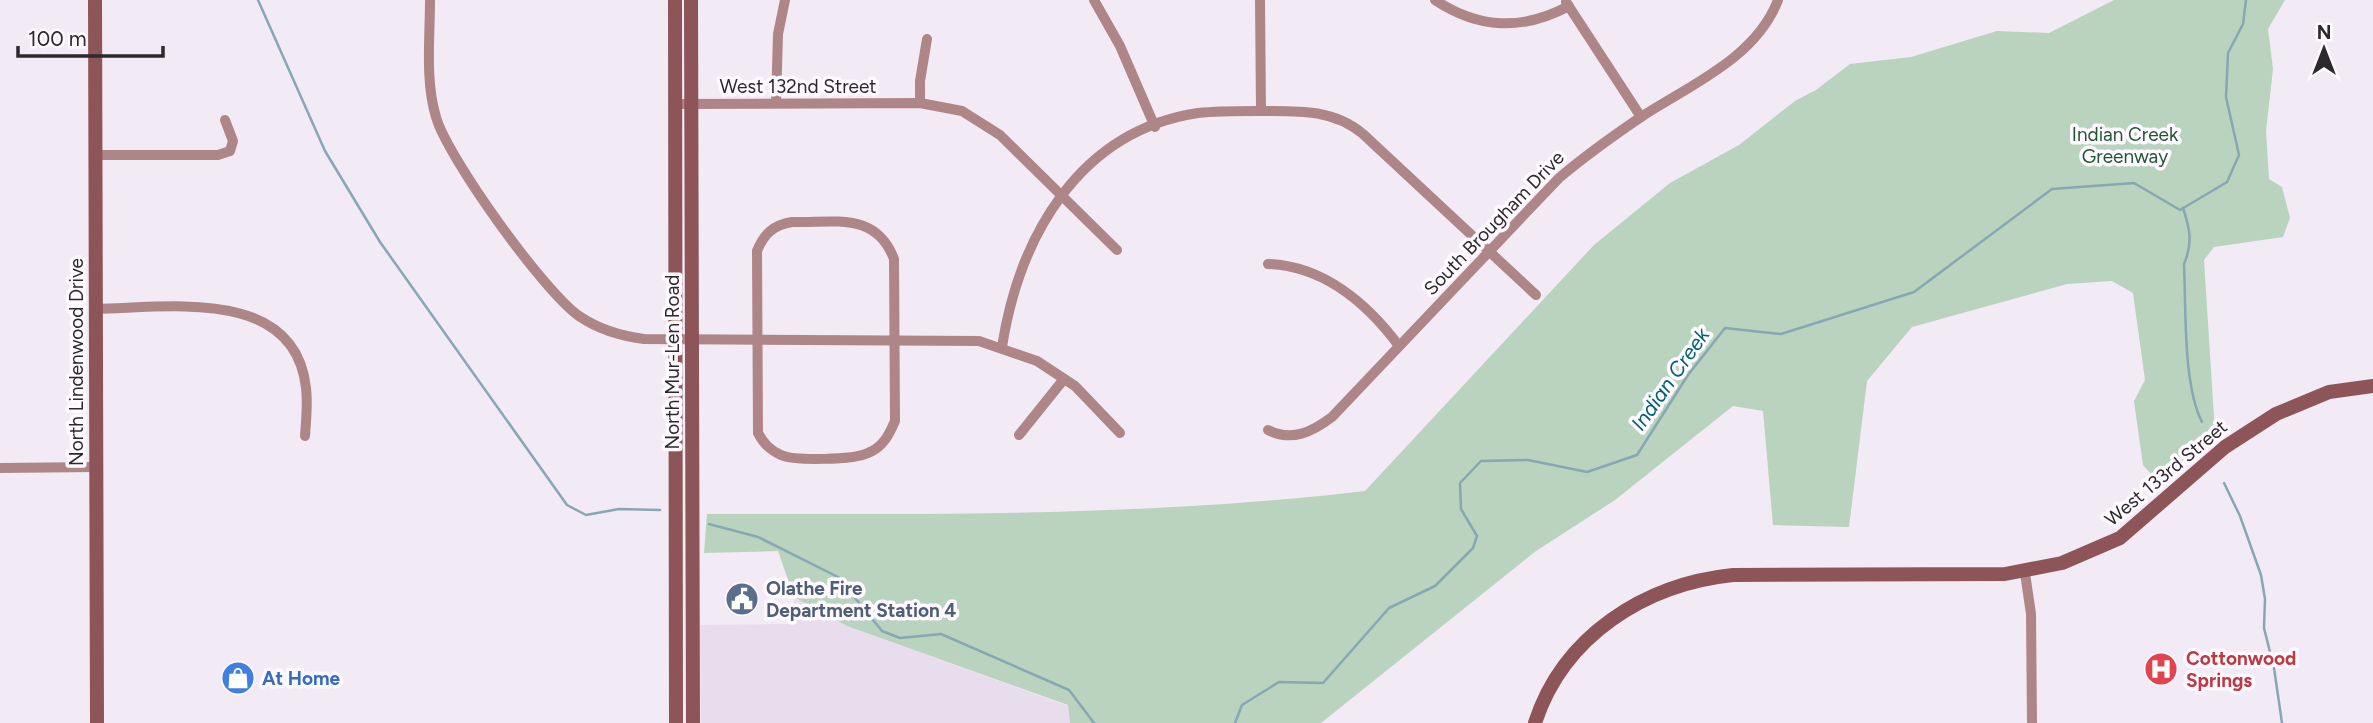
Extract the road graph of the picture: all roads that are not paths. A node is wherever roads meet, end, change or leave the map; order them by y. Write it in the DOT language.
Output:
graph roads {
  1 [pos="94,0"];
  2 [pos="430,0"];
  3 [pos="675,0"];
  4 [pos="691,0"];
  5 [pos="785,0"];
  6 [pos="1094,0"];
  7 [pos="1260,0"];
  8 [pos="1435,0"];
  9 [pos="1778,0"];
  10 [pos="1567,3"];
  11 [pos="927,39"];
  12 [pos="776,103"];
  13 [pos="920,103"];
  14 [pos="676,104"];
  15 [pos="691,104"];
  16 [pos="1261,111"];
  17 [pos="1641,117"];
  18 [pos="225,120"];
  19 [pos="1155,127"];
  20 [pos="94,155"];
  21 [pos="1062,195"];
  22 [pos="1117,250"];
  23 [pos="1489,250"];
  24 [pos="1268,264"];
  25 [pos="1536,295"];
  26 [pos="96,309"];
  27 [pos="756,339"];
  28 [pos="684,340"];
  29 [pos="895,340"];
  30 [pos="1002,346"];
  31 [pos="1399,346"];
  32 [pos="1064,379"];
  33 [pos="2373,386"];
  34 [pos="1268,430"];
  35 [pos="1120,433"];
  36 [pos="1019,435"];
  37 [pos="305,436"];
  38 [pos="96,467"];
  39 [pos="0,468"];
  40 [pos="2025,573"];
  41 [pos="97,723"];
  42 [pos="676,723"];
  43 [pos="693,723"];
  44 [pos="1535,723"];
  45 [pos="2032,723"];
  1 -- 20 [label="street, North Lindenwood Drive"];
  2 -- 28 [label="street"];
  3 -- 14 [label="street, North Mur-Len Road"];
  4 -- 15 [label="street, North Mur-Len Road"];
  5 -- 12 [label="street"];
  6 -- 19 [label="street"];
  7 -- 16 [label="street"];
  8 -- 10 [label="street"];
  9 -- 17 [label="street, South Brougham Drive"];
  10 -- 17 [label="street"];
  11 -- 13 [label="street"];
  12 -- 13 [label="street, West 132nd Street"];
  12 -- 15 [label="street, West 132nd Street"];
  13 -- 21 [label="street, West 132nd Street"];
  14 -- 15 [label="street, West 132nd Street"];
  14 -- 28 [label="street, North Mur-Len Road"];
  15 -- 28 [label="street, North Mur-Len Road"];
  16 -- 19 [label="street"];
  16 -- 23 [label="street"];
  17 -- 23 [label="street, South Brougham Drive"];
  18 -- 20 [label="street"];
  19 -- 21 [label="street"];
  20 -- 26 [label="street, North Lindenwood Drive"];
  21 -- 22 [label="street, West 132nd Street"];
  21 -- 30 [label="street"];
  23 -- 25 [label="street"];
  23 -- 31 [label="street, South Brougham Drive"];
  24 -- 31 [label="street"];
  26 -- 37 [label="street"];
  26 -- 38 [label="street, North Lindenwood Drive"];
  27 -- 28 [label="street"];
  27 -- 29 [label="street"];
  27 -- 29 [label="street"];
  27 -- 29 [label="street"];
  28 -- 42 [label="street, North Mur-Len Road"];
  28 -- 43 [label="street, North Mur-Len Road"];
  29 -- 30 [label="street"];
  30 -- 32 [label="street"];
  31 -- 34 [label="street, South Brougham Drive"];
  32 -- 35 [label="street"];
  32 -- 36 [label="street"];
  33 -- 40 [label="street, West 133rd Street"];
  38 -- 39 [label="street"];
  38 -- 41 [label="street, North Lindenwood Drive"];
  40 -- 44 [label="street, West 133rd Street"];
  40 -- 45 [label="street"];
}
